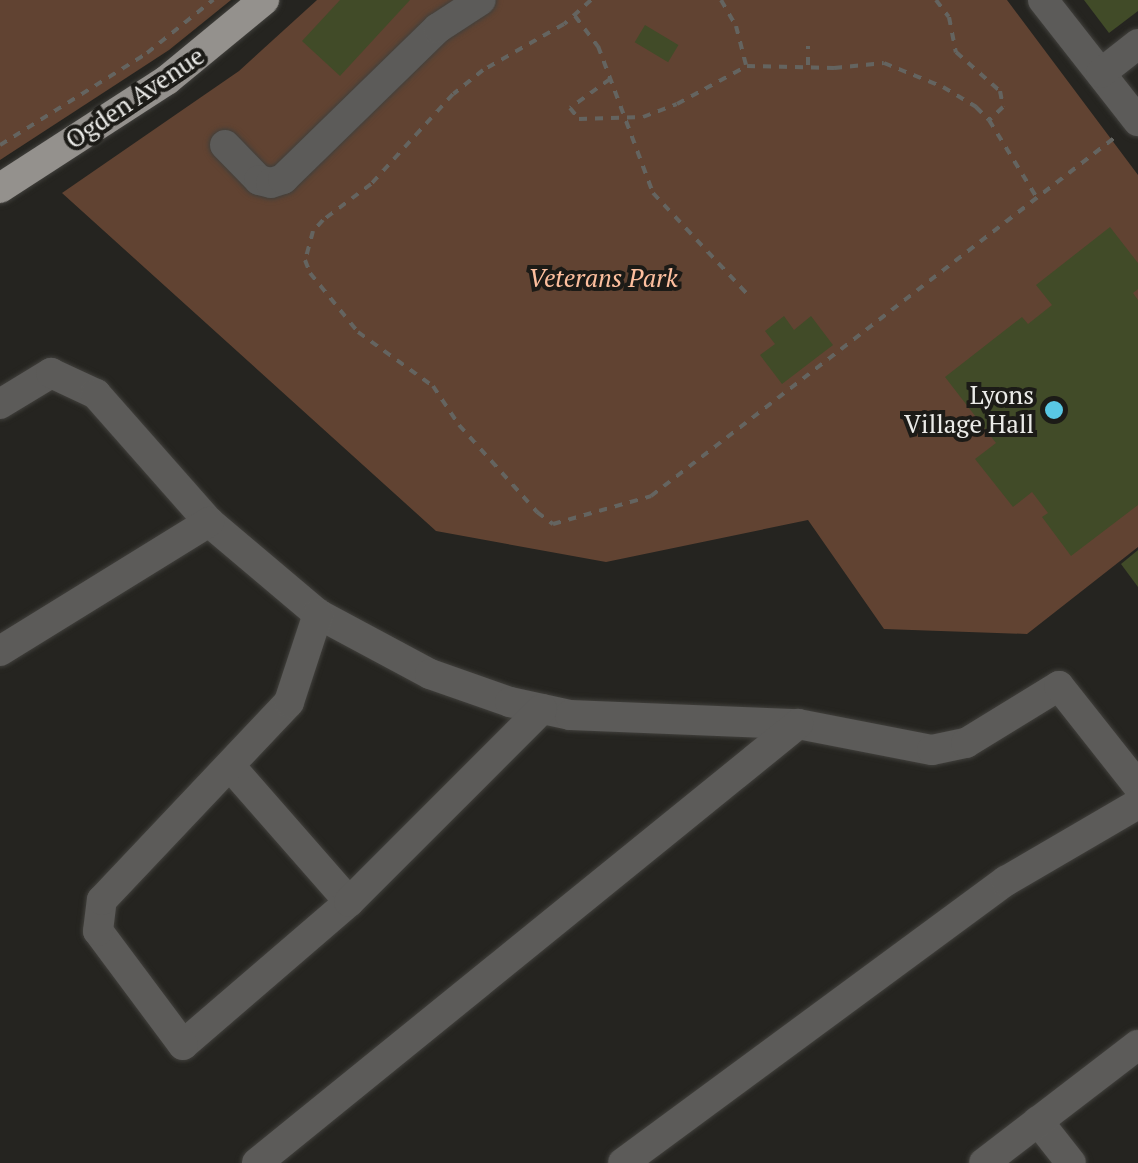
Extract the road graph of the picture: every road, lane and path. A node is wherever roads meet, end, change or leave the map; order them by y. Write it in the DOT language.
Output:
graph roads {
  1 [pos="213,0"];
  2 [pos="264,0"];
  3 [pos="481,0"];
  4 [pos="591,0"];
  5 [pos="721,0"];
  6 [pos="936,0"];
  7 [pos="1043,0"];
  8 [pos="576,16"];
  9 [pos="1138,44"];
  10 [pos="808,46"];
  11 [pos="808,65"];
  12 [pos="746,66"];
  13 [pos="1101,73"];
  14 [pos="610,80"];
  15 [pos="624,120"];
  16 [pos="990,120"];
  17 [pos="1138,121"];
  18 [pos="0,145"];
  19 [pos="225,145"];
  20 [pos="0,188"];
  21 [pos="1037,198"];
  22 [pos="750,296"];
  23 [pos="0,404"];
  24 [pos="209,522"];
  25 [pos="318,614"];
  26 [pos="0,651"];
  27 [pos="542,709"];
  28 [pos="798,724"];
  29 [pos="232,767"];
  30 [pos="1138,786"];
  31 [pos="1138,804"];
  32 [pos="349,902"];
  33 [pos="1138,1045"];
  34 [pos="1038,1121"];
  35 [pos="257,1163"];
  36 [pos="623,1163"];
  37 [pos="984,1163"];
  38 [pos="1071,1163"];
  1 -- 18 [label="path"];
  2 -- 20 [label="main road, Ogden Avenue"];
  3 -- 19 [label="street"];
  4 -- 8 [label="path"];
  5 -- 12 [label="path"];
  6 -- 16 [label="path"];
  7 -- 13 [label="street"];
  8 -- 14 [label="path"];
  8 -- 21 [label="path"];
  9 -- 13 [label="street"];
  10 -- 11 [label="path"];
  11 -- 12 [label="path"];
  11 -- 16 [label="path"];
  12 -- 15 [label="path"];
  13 -- 17 [label="street"];
  14 -- 15 [label="path"];
  14 -- 15 [label="path"];
  15 -- 22 [label="path"];
  16 -- 21 [label="path"];
  17 -- 21 [label="path"];
  23 -- 24 [label="street"];
  24 -- 25 [label="street"];
  24 -- 26 [label="street"];
  25 -- 27 [label="street"];
  25 -- 29 [label="street"];
  27 -- 28 [label="street"];
  27 -- 32 [label="street"];
  28 -- 30 [label="street"];
  28 -- 35 [label="street"];
  29 -- 32 [label="street"];
  29 -- 32 [label="street"];
  31 -- 36 [label="street"];
  33 -- 34 [label="street"];
  34 -- 37 [label="street"];
  34 -- 38 [label="street"];
}
